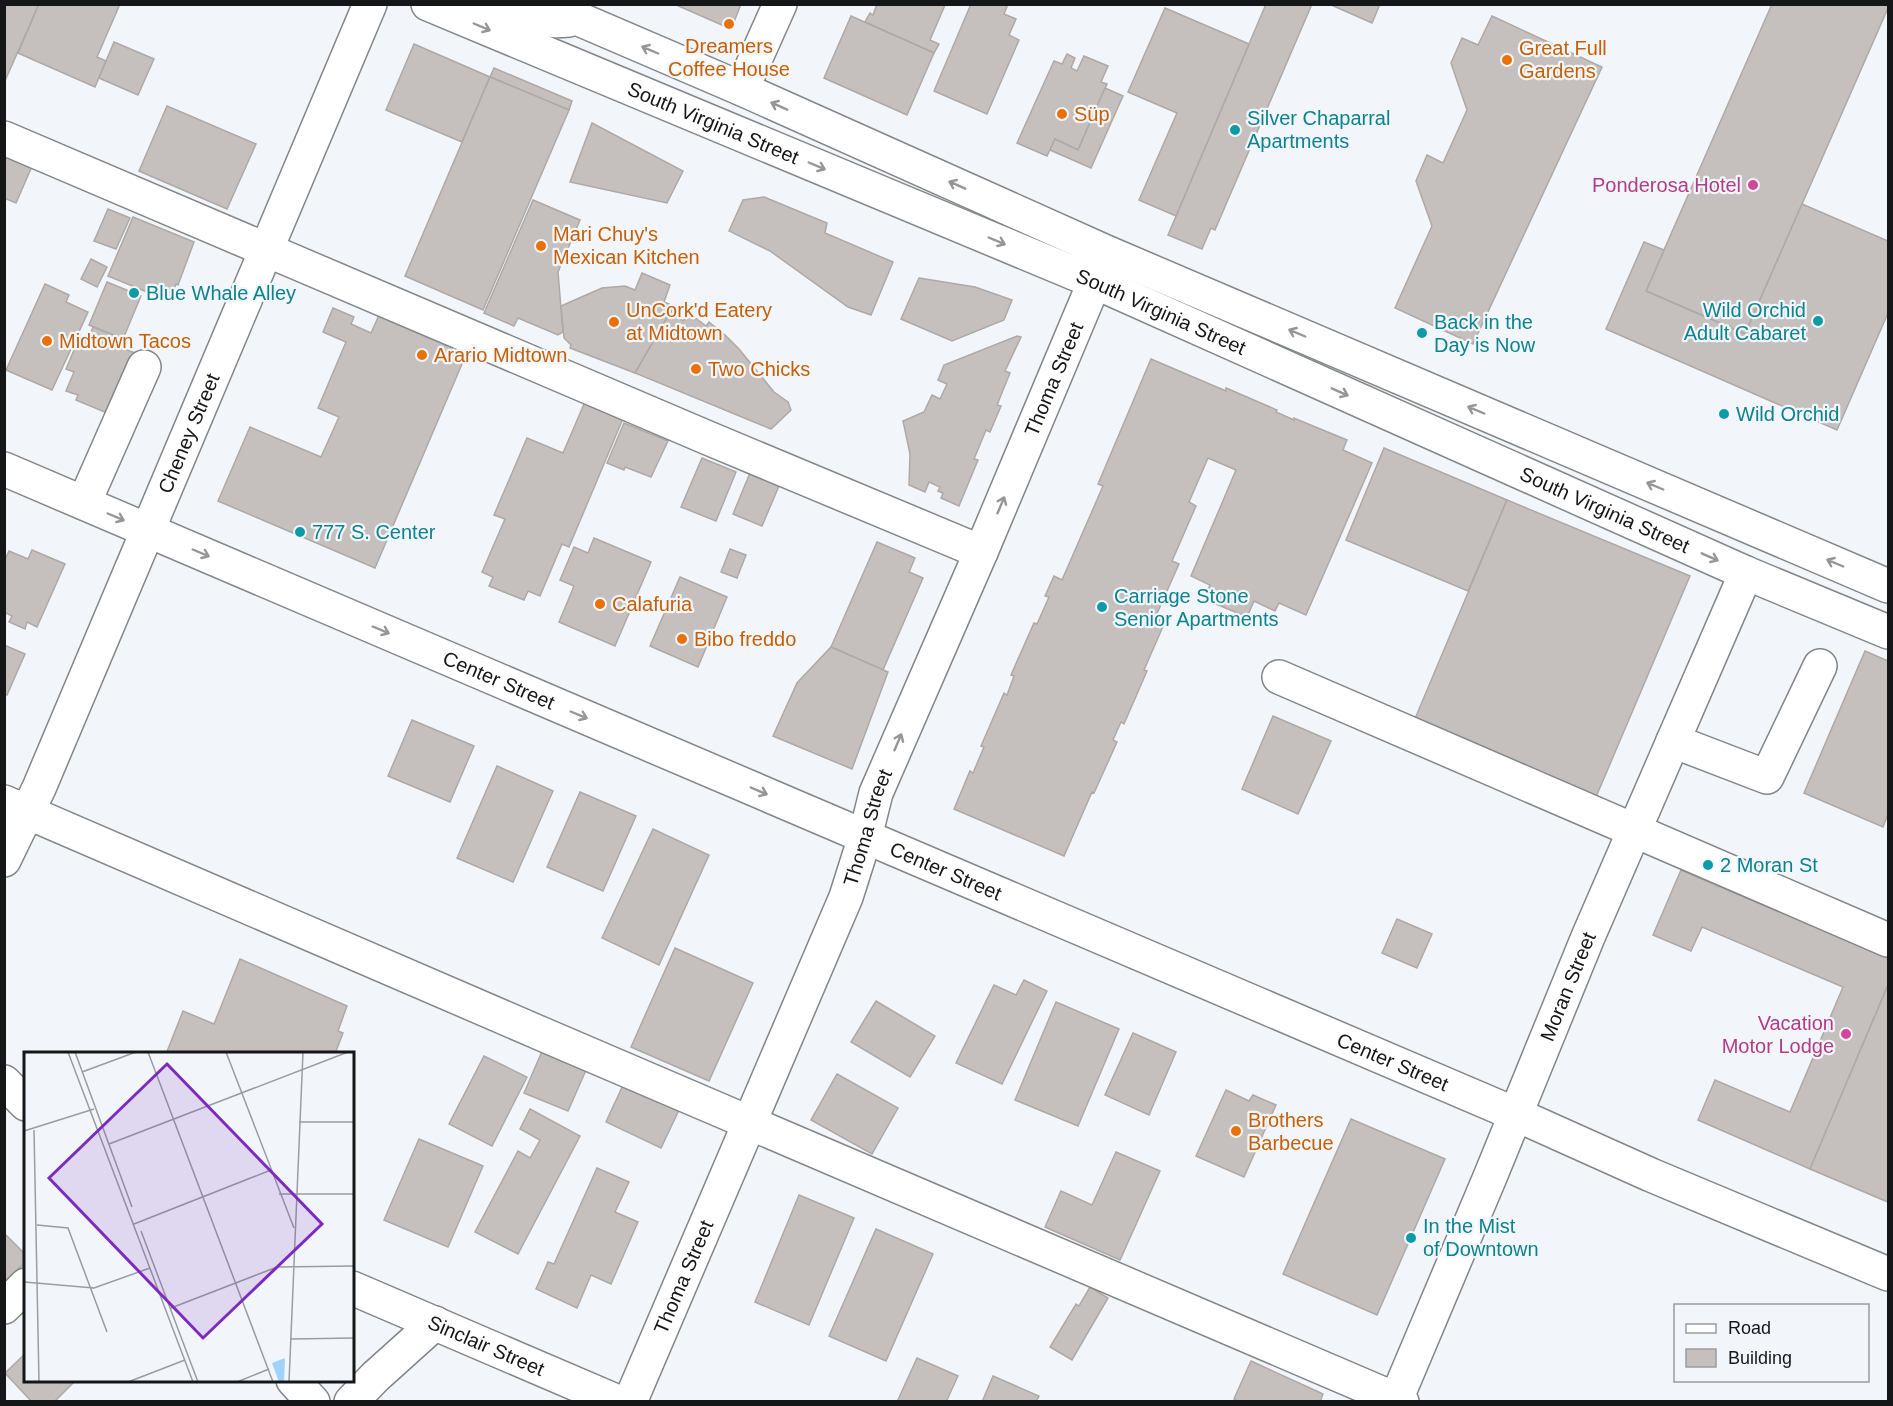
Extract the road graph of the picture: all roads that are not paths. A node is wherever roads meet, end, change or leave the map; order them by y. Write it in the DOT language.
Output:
graph roads {
  1 [pos="370,4"];
  2 [pos="428,4"];
  3 [pos="487,4"];
  4 [pos="544,4"];
  5 [pos="780,4"];
  6 [pos="577,19"];
  7 [pos="544,53"];
  8 [pos="742,89"];
  9 [pos="4,138"];
  10 [pos="267,249"];
  11 [pos="1106,252"];
  12 [pos="1095,282"];
  13 [pos="144,368"];
  14 [pos="4,469"];
  15 [pos="84,503"];
  16 [pos="148,530"];
  17 [pos="981,552"];
  18 [pos="1746,573"];
  19 [pos="1888,586"];
  20 [pos="1888,632"];
  21 [pos="1820,666"];
  22 [pos="1279,677"];
  23 [pos="1673,741"];
  24 [pos="16,807"];
  25 [pos="1634,830"];
  26 [pos="865,837"];
  27 [pos="4,860"];
  28 [pos="1888,940"];
  29 [pos="4,1082"];
  30 [pos="24,1102"];
  31 [pos="1515,1114"];
  32 [pos="750,1122"];
  33 [pos="1888,1274"];
  34 [pos="24,1287"];
  35 [pos="354,1289"];
  36 [pos="4,1307"];
  37 [pos="435,1323"];
  38 [pos="295,1382"];
  39 [pos="313,1401"];
  40 [pos="351,1401"];
  41 [pos="618,1401"];
  42 [pos="630,1401"];
  43 [pos="1398,1401"];
  1 -- 10 [label="street, Cheney Street"];
  2 -- 7 [label="street, South Virginia Street, one-way"];
  3 -- 6 [label="street"];
  4 -- 6 [label="street, South Virginia Street"];
  5 -- 8 [label="street"];
  8 -- 6 [label="street, South Virginia Street, one-way"];
  7 -- 8 [label="street"];
  7 -- 12 [label="street, South Virginia Street, one-way"];
  11 -- 8 [label="street, South Virginia Street, one-way"];
  9 -- 10 [label="street"];
  10 -- 16 [label="street, Cheney Street"];
  10 -- 17 [label="street"];
  11 -- 12 [label="street, Thoma Street"];
  19 -- 11 [label="street, South Virginia Street, one-way"];
  17 -- 12 [label="street, Thoma Street, one-way"];
  12 -- 18 [label="street, South Virginia Street, one-way"];
  13 -- 15 [label="street"];
  14 -- 15 [label="street, Center Street"];
  15 -- 16 [label="street, Center Street, one-way"];
  16 -- 24 [label="street, Cheney Street"];
  16 -- 26 [label="street, Center Street, one-way"];
  26 -- 17 [label="street, Thoma Street, one-way"];
  18 -- 20 [label="street, South Virginia Street"];
  18 -- 23 [label="street, Moran Street"];
  21 -- 23 [label="street"];
  22 -- 25 [label="street"];
  23 -- 25 [label="street, Moran Street"];
  24 -- 27 [label="street, Cheney Street"];
  24 -- 32 [label="street"];
  25 -- 28 [label="street"];
  25 -- 31 [label="street, Moran Street"];
  26 -- 31 [label="street, Center Street"];
  26 -- 32 [label="street, Thoma Street"];
  29 -- 30 [label="street"];
  31 -- 33 [label="street, Center Street"];
  31 -- 43 [label="street, Moran Street"];
  32 -- 42 [label="street, Thoma Street"];
  32 -- 43 [label="street"];
  34 -- 36 [label="street"];
  35 -- 37 [label="street, Sinclair Street"];
  37 -- 40 [label="street"];
  37 -- 41 [label="street, Sinclair Street"];
  38 -- 39 [label="street"];
}
